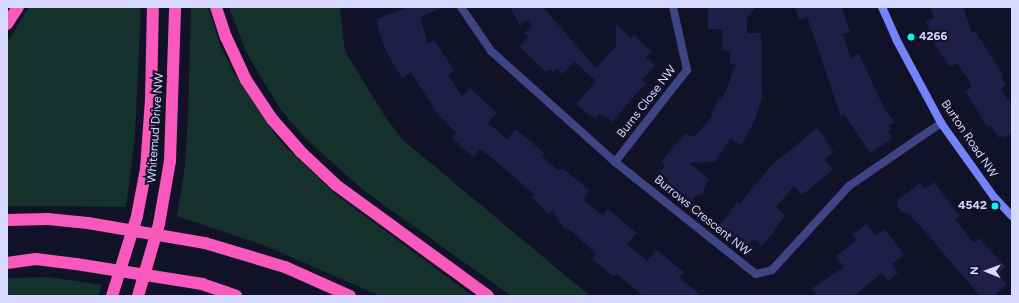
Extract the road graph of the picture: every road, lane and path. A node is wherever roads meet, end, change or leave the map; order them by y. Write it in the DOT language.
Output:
graph roads {
  1 [pos="18,7"];
  2 [pos="153,7"];
  3 [pos="176,7"];
  4 [pos="216,7"];
  5 [pos="462,7"];
  6 [pos="673,7"];
  7 [pos="882,7"];
  8 [pos="7,24"];
  9 [pos="941,123"];
  10 [pos="616,162"];
  11 [pos="1012,216"];
  12 [pos="7,220"];
  13 [pos="7,263"];
  14 [pos="112,296"];
  15 [pos="138,296"];
  16 [pos="236,296"];
  17 [pos="350,296"];
  18 [pos="488,296"];
  1 -- 8 [label="highway"];
  2 -- 14 [label="highway"];
  3 -- 15 [label="highway, Whitemud Drive NW"];
  4 -- 18 [label="highway"];
  5 -- 10 [label="street, Burrows Crescent NW"];
  6 -- 10 [label="street, Burns Close NW"];
  7 -- 9 [label="street, Burton Road NW"];
  9 -- 10 [label="street, Burrows Crescent NW"];
  9 -- 11 [label="street, Burton Road NW"];
  12 -- 17 [label="highway, bridge"];
  13 -- 16 [label="highway, bridge"];
}
